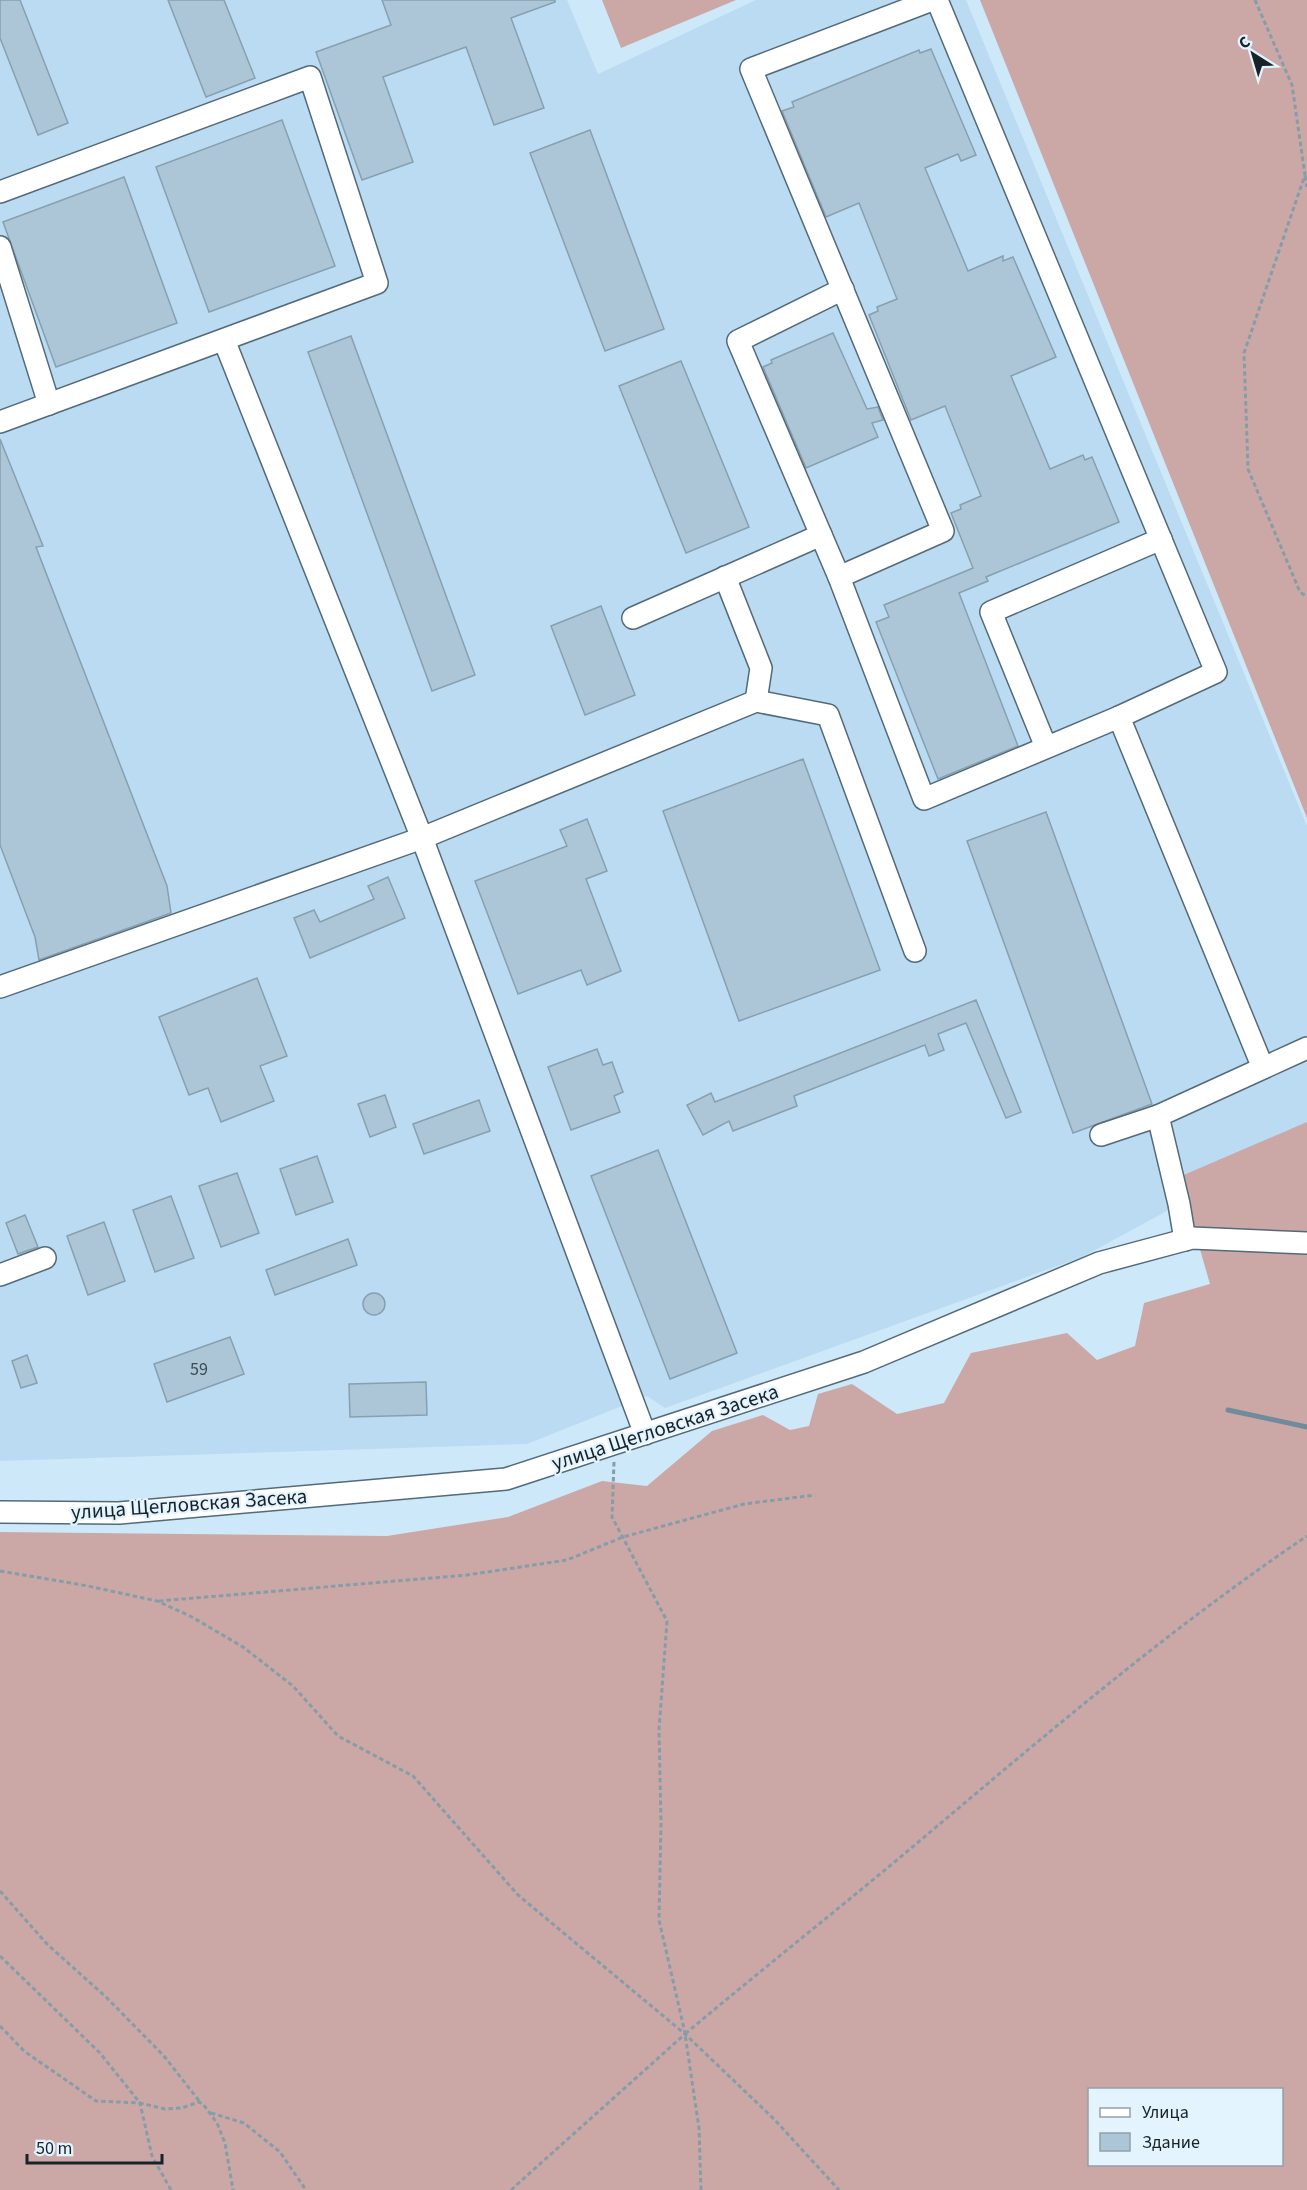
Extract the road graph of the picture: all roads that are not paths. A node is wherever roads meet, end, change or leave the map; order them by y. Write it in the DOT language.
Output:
graph roads {
  1 [pos="932,0"];
  2 [pos="937,0"];
  3 [pos="0,192"];
  4 [pos="0,248"];
  5 [pos="843,289"];
  6 [pos="224,340"];
  7 [pos="49,404"];
  8 [pos="0,422"];
  9 [pos="821,535"];
  10 [pos="1161,539"];
  11 [pos="839,577"];
  12 [pos="725,578"];
  13 [pos="633,618"];
  14 [pos="756,701"];
  15 [pos="1119,717"];
  16 [pos="1046,747"];
  17 [pos="422,838"];
  18 [pos="915,951"];
  19 [pos="0,987"];
  20 [pos="1307,1048"];
  21 [pos="1263,1068"];
  22 [pos="1158,1116"];
  23 [pos="1101,1135"];
  24 [pos="1185,1240"];
  25 [pos="1307,1243"];
  26 [pos="45,1258"];
  27 [pos="0,1275"];
  28 [pos="645,1434"];
  29 [pos="0,1512"];
  1 -- 5 [label="street"];
  2 -- 10 [label="street"];
  3 -- 6 [label="street"];
  4 -- 7 [label="street"];
  5 -- 9 [label="street"];
  5 -- 11 [label="street"];
  6 -- 7 [label="street"];
  6 -- 17 [label="street"];
  7 -- 8 [label="street"];
  9 -- 11 [label="street"];
  9 -- 12 [label="street"];
  10 -- 15 [label="street"];
  10 -- 16 [label="street"];
  11 -- 16 [label="street"];
  12 -- 13 [label="street"];
  12 -- 14 [label="street"];
  14 -- 17 [label="street"];
  14 -- 18 [label="street"];
  15 -- 16 [label="street"];
  15 -- 21 [label="street"];
  17 -- 19 [label="street"];
  17 -- 28 [label="street"];
  20 -- 21 [label="street"];
  21 -- 22 [label="street"];
  22 -- 23 [label="street"];
  22 -- 24 [label="street"];
  24 -- 25 [label="street, улица Щегловская Засека"];
  24 -- 28 [label="street, улица Щегловская Засека"];
  26 -- 27 [label="street"];
  28 -- 29 [label="street, улица Щегловская Засека"];
}
